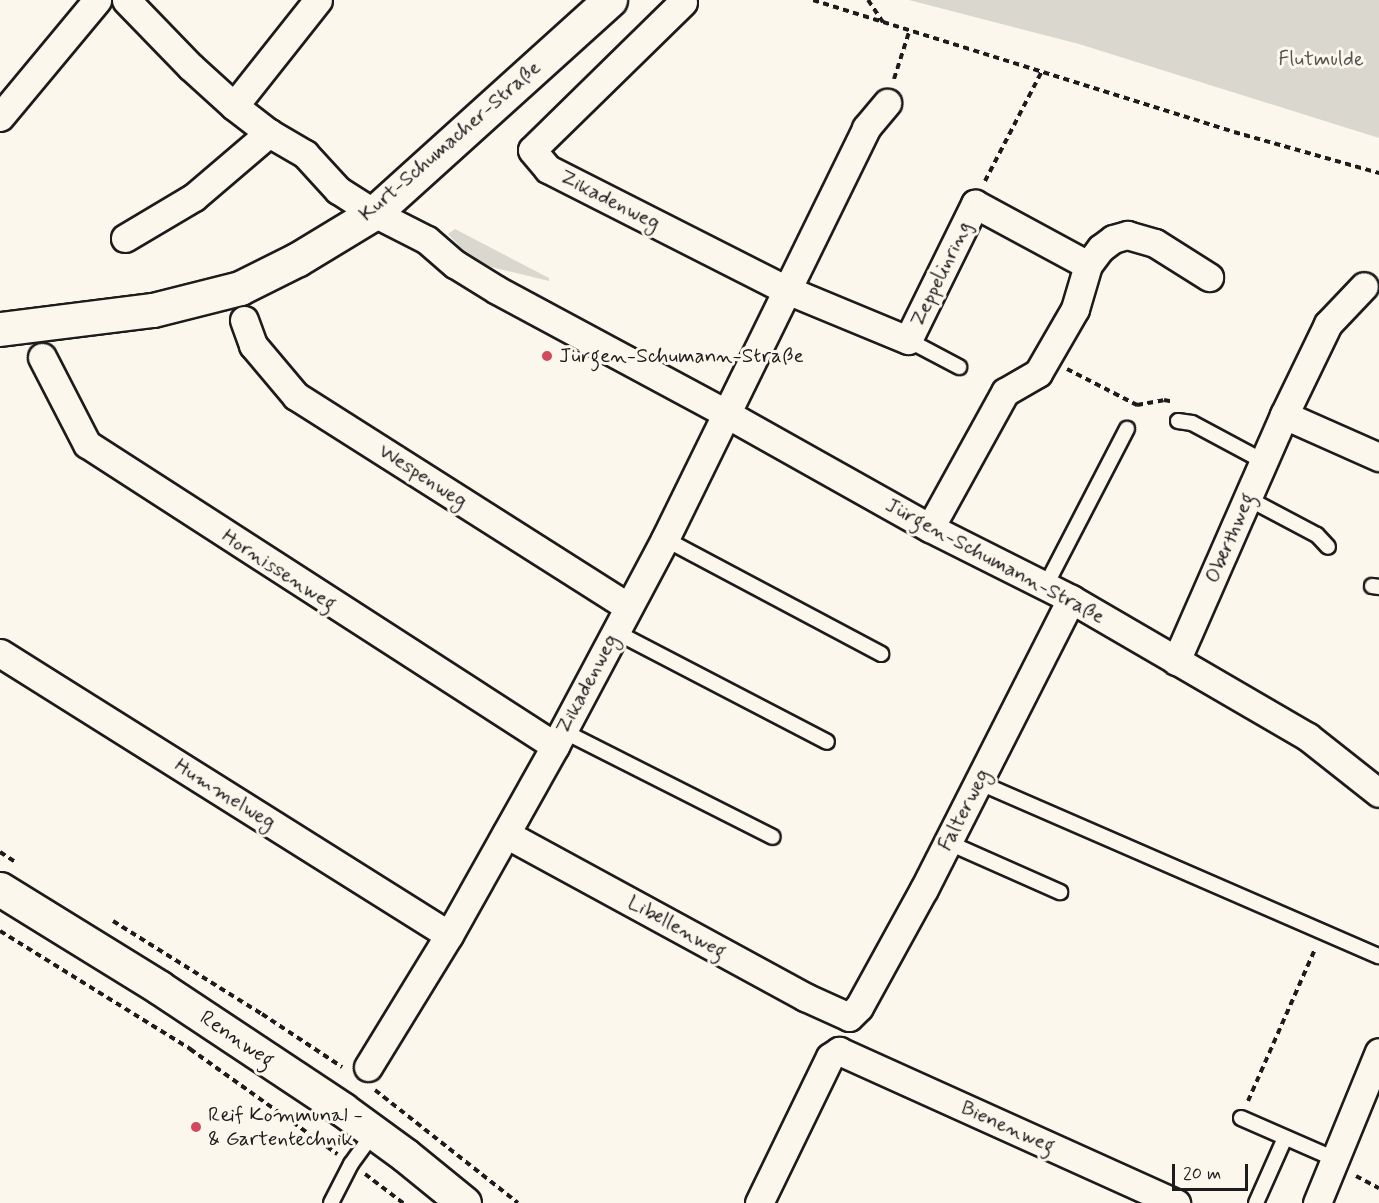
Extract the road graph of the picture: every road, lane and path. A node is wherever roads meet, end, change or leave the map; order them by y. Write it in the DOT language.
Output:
graph roads {
  1 [pos="97,0"];
  2 [pos="126,0"];
  3 [pos="318,0"];
  4 [pos="610,0"];
  5 [pos="813,0"];
  6 [pos="868,0"];
  7 [pos="683,2"];
  8 [pos="883,22"];
  9 [pos="909,32"];
  10 [pos="1042,71"];
  11 [pos="887,103"];
  12 [pos="234,106"];
  13 [pos="0,117"];
  14 [pos="268,133"];
  15 [pos="1379,173"];
  16 [pos="975,204"];
  17 [pos="374,213"];
  18 [pos="125,238"];
  19 [pos="1089,265"];
  20 [pos="1209,277"];
  21 [pos="1364,286"];
  22 [pos="787,290"];
  23 [pos="244,320"];
  24 [pos="0,329"];
  25 [pos="908,340"];
  26 [pos="42,357"];
  27 [pos="1046,358"];
  28 [pos="959,368"];
  29 [pos="1180,404"];
  30 [pos="725,413"];
  31 [pos="1284,415"];
  32 [pos="1179,421"];
  33 [pos="1127,429"];
  34 [pos="1379,457"];
  35 [pos="1263,461"];
  36 [pos="1247,498"];
  37 [pos="930,528"];
  38 [pos="665,539"];
  39 [pos="1328,547"];
  40 [pos="1046,585"];
  41 [pos="1071,599"];
  42 [pos="628,607"];
  43 [pos="614,631"];
  44 [pos="0,653"];
  45 [pos="881,654"];
  46 [pos="1176,661"];
  47 [pos="558,738"];
  48 [pos="827,742"];
  49 [pos="978,782"];
  50 [pos="1377,788"];
  51 [pos="506,834"];
  52 [pos="773,837"];
  53 [pos="947,842"];
  54 [pos="0,889"];
  55 [pos="1060,892"];
  56 [pos="0,931"];
  57 [pos="1322,931"];
  58 [pos="449,935"];
  59 [pos="1379,956"];
  60 [pos="849,1017"];
  61 [pos="1379,1052"];
  62 [pos="368,1068"];
  63 [pos="1241,1118"];
  64 [pos="374,1132"];
  65 [pos="1285,1138"];
  66 [pos="1335,1159"];
  67 [pos="351,1164"];
  68 [pos="1361,1179"];
  69 [pos="1379,1188"];
  70 [pos="331,1203"];
  71 [pos="403,1203"];
  72 [pos="464,1203"];
  73 [pos="759,1203"];
  74 [pos="1176,1203"];
  75 [pos="1256,1203"];
  76 [pos="1317,1203"];
  1 -- 13 [label="street"];
  2 -- 12 [label="street, Jürgen-Schumann-Straße"];
  3 -- 12 [label="street"];
  4 -- 17 [label="main road, Kurt-Schumacher-Straße"];
  5 -- 8 [label="path"];
  6 -- 8 [label="path"];
  7 -- 22 [label="street, Zikadenweg"];
  8 -- 9 [label="path"];
  9 -- 10 [label="path"];
  9 -- 11 [label="path"];
  10 -- 15 [label="path"];
  10 -- 16 [label="path"];
  11 -- 22 [label="street, Zikadenweg"];
  12 -- 14 [label="street, Jürgen-Schumann-Straße"];
  14 -- 17 [label="street, Jürgen-Schumann-Straße"];
  14 -- 18 [label="street"];
  16 -- 19 [label="street, Zeppelinring"];
  16 -- 25 [label="street, Zeppelinring"];
  17 -- 24 [label="main road, Kurt-Schumacher-Straße"];
  17 -- 30 [label="street, Jürgen-Schumann-Straße"];
  19 -- 20 [label="street"];
  19 -- 27 [label="street"];
  21 -- 31 [label="street, Oberthweg"];
  22 -- 25 [label="street, Zeppelinring"];
  22 -- 30 [label="street, Zikadenweg"];
  23 -- 42 [label="street, Wespenweg"];
  25 -- 28 [label="lane"];
  26 -- 47 [label="street, Hornissenweg"];
  27 -- 29 [label="path"];
  27 -- 37 [label="street"];
  30 -- 37 [label="street, Jürgen-Schumann-Straße"];
  30 -- 38 [label="street, Zikadenweg"];
  31 -- 34 [label="street"];
  31 -- 35 [label="street, Oberthweg"];
  32 -- 35 [label="lane"];
  33 -- 40 [label="lane"];
  35 -- 36 [label="street, Oberthweg"];
  36 -- 39 [label="lane"];
  36 -- 46 [label="street, Oberthweg"];
  37 -- 40 [label="street, Jürgen-Schumann-Straße"];
  38 -- 42 [label="street, Zikadenweg"];
  38 -- 45 [label="lane"];
  40 -- 41 [label="street, Jürgen-Schumann-Straße"];
  41 -- 46 [label="street, Jürgen-Schumann-Straße"];
  41 -- 49 [label="street, Falterweg"];
  42 -- 43 [label="street, Zikadenweg"];
  43 -- 47 [label="street, Zikadenweg"];
  43 -- 48 [label="lane"];
  44 -- 58 [label="street, Hummelweg"];
  46 -- 50 [label="street, Jürgen-Schumann-Straße"];
  47 -- 51 [label="street, Zikadenweg"];
  47 -- 52 [label="lane"];
  49 -- 53 [label="street, Falterweg"];
  49 -- 57 [label="lane"];
  51 -- 58 [label="street, Zikadenweg"];
  51 -- 60 [label="street, Libellenweg"];
  53 -- 55 [label="lane"];
  53 -- 60 [label="street, Falterweg"];
  54 -- 64 [label="main road, Rennweg"];
  56 -- 67 [label="path"];
  57 -- 59 [label="lane"];
  57 -- 63 [label="path"];
  58 -- 62 [label="street, Zikadenweg"];
  61 -- 66 [label="street"];
  63 -- 65 [label="lane"];
  64 -- 67 [label="lane"];
  64 -- 72 [label="main road, Rennweg"];
  65 -- 66 [label="lane"];
  65 -- 75 [label="lane"];
  66 -- 76 [label="street"];
  67 -- 70 [label="lane"];
  67 -- 71 [label="path"];
  68 -- 69 [label="path"];
  73 -- 74 [label="street, Bienenweg"];
}
